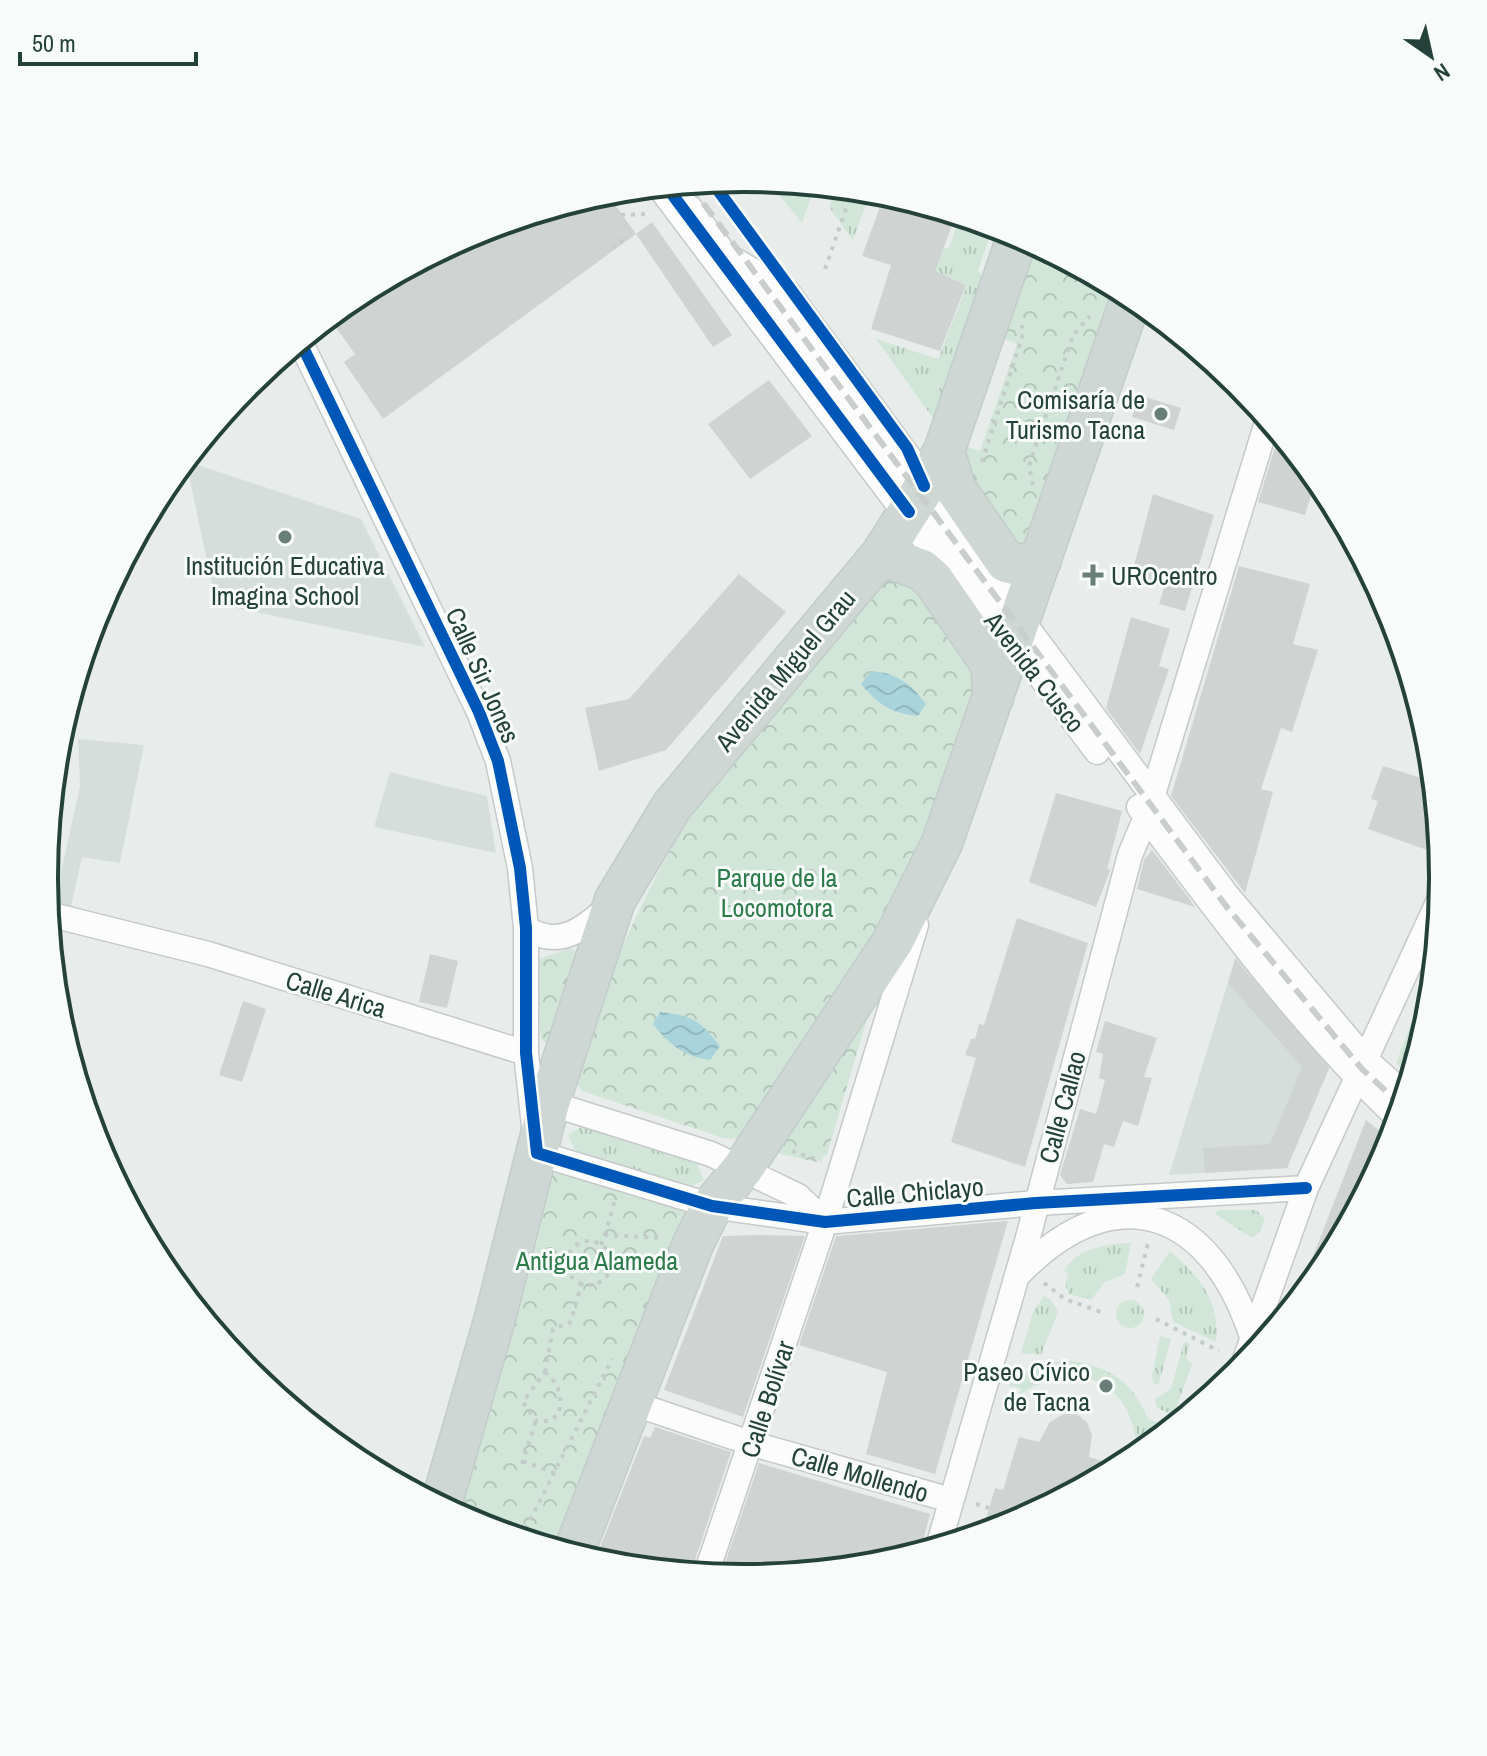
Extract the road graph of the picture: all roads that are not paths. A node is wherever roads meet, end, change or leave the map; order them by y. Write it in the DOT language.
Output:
graph roads {
  1 [pos="659,200"];
  2 [pos="1013,248"];
  3 [pos="1115,303"];
  4 [pos="305,352"];
  5 [pos="1264,432"];
  6 [pos="931,498"];
  7 [pos="881,555"];
  8 [pos="1041,560"];
  9 [pos="1016,631"];
  10 [pos="993,698"];
  11 [pos="1149,807"];
  12 [pos="942,843"];
  13 [pos="615,900"];
  14 [pos="59,917"];
  15 [pos="1428,924"];
  16 [pos="526,928"];
  17 [pos="526,1053"];
  18 [pos="1361,1069"];
  19 [pos="1396,1089"];
  20 [pos="549,1103"];
  21 [pos="1390,1107"];
  22 [pos="537,1153"];
  23 [pos="743,1168"];
  24 [pos="1306,1188"];
  25 [pos="1036,1203"];
  26 [pos="712,1206"];
  27 [pos="825,1222"];
  28 [pos="1015,1278"];
  29 [pos="1255,1334"];
  30 [pos="1252,1337"];
  31 [pos="632,1403"];
  32 [pos="753,1444"];
  33 [pos="444,1495"];
  34 [pos="961,1501"];
  35 [pos="945,1533"];
  36 [pos="577,1543"];
  37 [pos="710,1562"];
  1 -- 6 [label="main road, Avenida Cusco"];
  2 -- 6 [label="main road"];
  3 -- 8 [label="main road"];
  4 -- 16 [label="street, Calle Sir Jones"];
  5 -- 11 [label="street, Calle Callao"];
  6 -- 7 [label="main road, Avenida Miguel Grau"];
  6 -- 8 [label="main road"];
  6 -- 9 [label="main road, Avenida Cusco"];
  7 -- 10 [label="main road"];
  7 -- 13 [label="main road, Avenida Miguel Grau"];
  8 -- 9 [label="main road"];
  9 -- 10 [label="main road"];
  9 -- 11 [label="street, Avenida Cusco"];
  10 -- 12 [label="main road"];
  11 -- 18 [label="street, Avenida Cusco"];
  11 -- 25 [label="street, Calle Callao"];
  12 -- 23 [label="main road"];
  12 -- 27 [label="street"];
  13 -- 16 [label="street"];
  13 -- 20 [label="main road, Avenida Miguel Grau"];
  14 -- 17 [label="street, Calle Arica"];
  15 -- 18 [label="street"];
  16 -- 17 [label="street, Calle Sir Jones"];
  17 -- 20 [label="street"];
  17 -- 22 [label="street"];
  18 -- 19 [label="street"];
  18 -- 21 [label="street"];
  18 -- 24 [label="street"];
  20 -- 22 [label="main road, Avenida Miguel Grau"];
  20 -- 23 [label="street, Calle Chiclayo"];
  22 -- 26 [label="street, Calle Chiclayo"];
  22 -- 33 [label="main road, Avenida Miguel Grau"];
  23 -- 26 [label="main road"];
  23 -- 27 [label="street, Calle Chiclayo"];
  24 -- 25 [label="street, Calle Chiclayo"];
  24 -- 29 [label="street"];
  25 -- 27 [label="street, Calle Chiclayo"];
  25 -- 28 [label="street, Calle Callao"];
  26 -- 27 [label="street, Calle Chiclayo"];
  26 -- 31 [label="main road"];
  27 -- 32 [label="street, Calle Bolívar"];
  28 -- 30 [label="street"];
  28 -- 34 [label="street, Calle Callao"];
  31 -- 32 [label="street, Calle Mollendo"];
  31 -- 36 [label="main road"];
  32 -- 34 [label="street, Calle Mollendo"];
  32 -- 37 [label="street, Calle Bolívar"];
  34 -- 35 [label="street, Calle Callao"];
}
